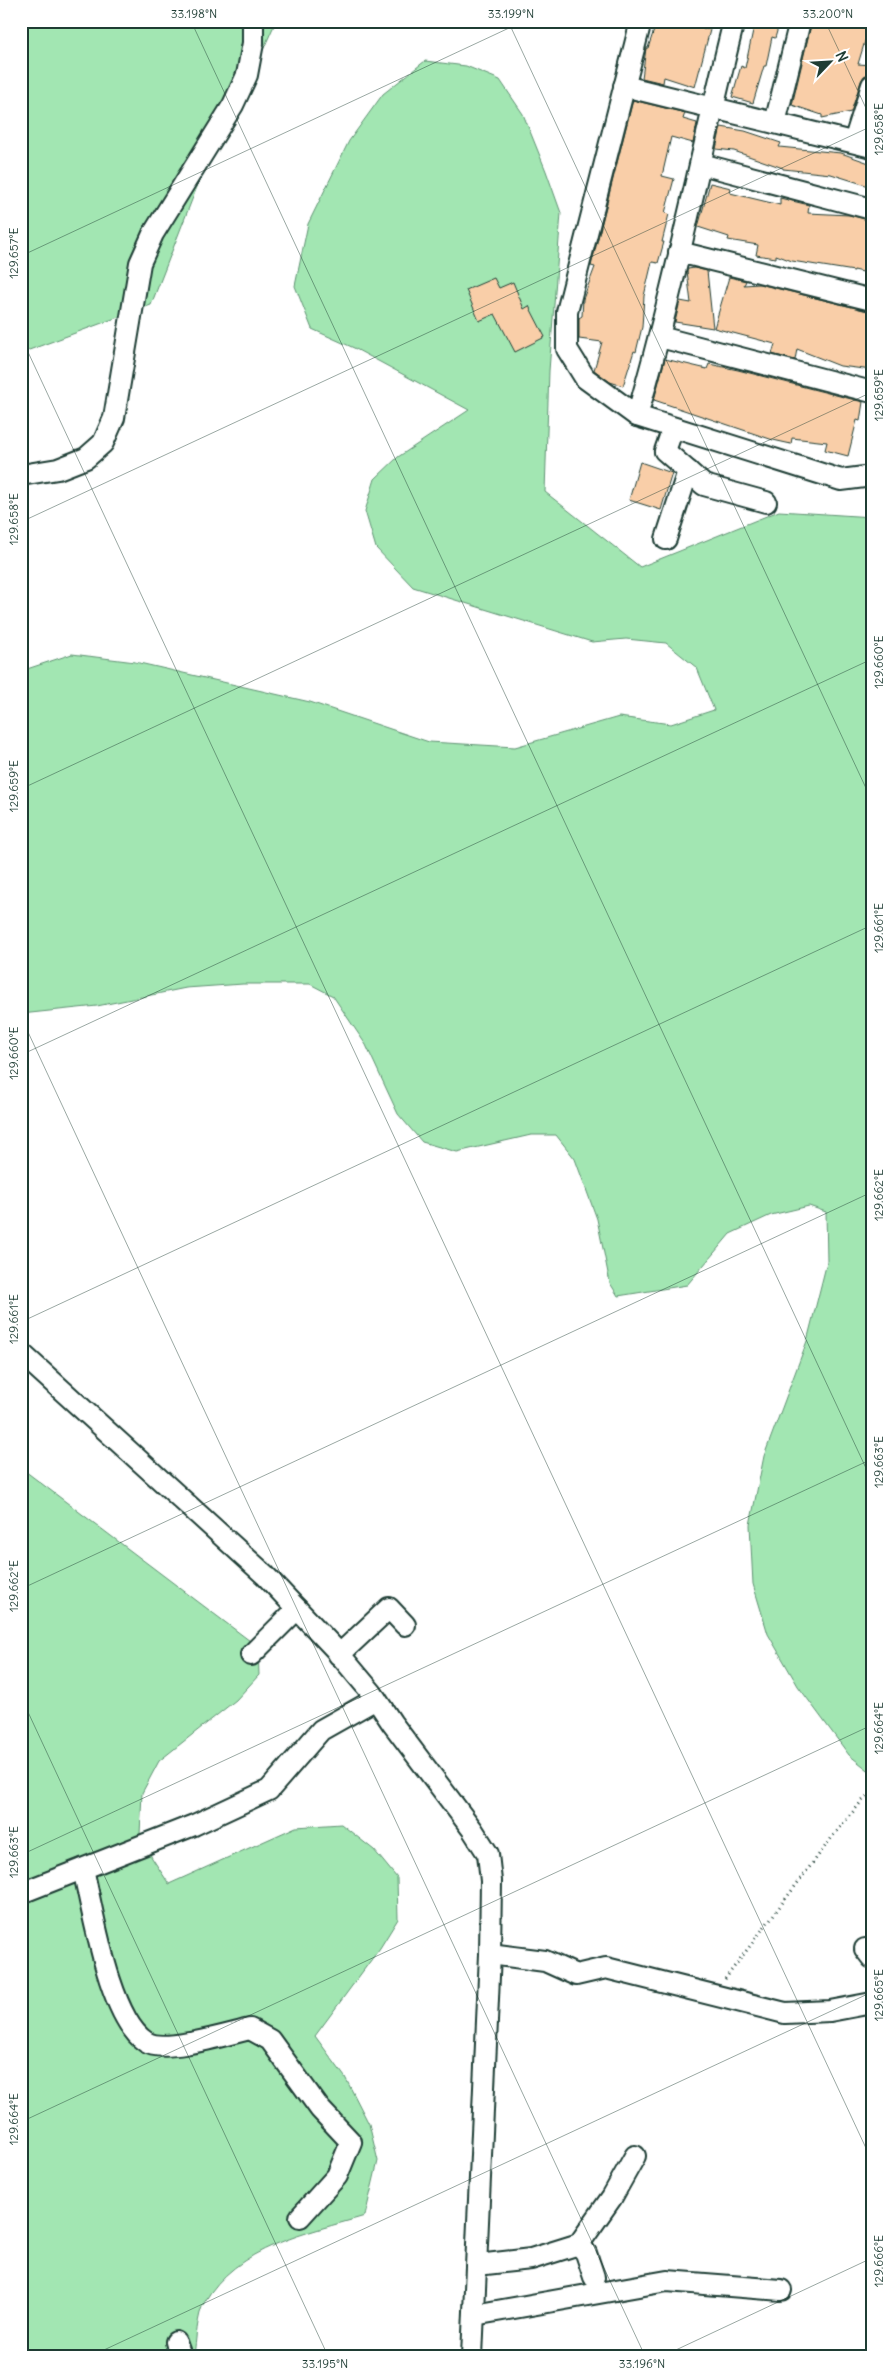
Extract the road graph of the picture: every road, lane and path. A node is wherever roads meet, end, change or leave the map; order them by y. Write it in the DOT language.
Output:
graph roads {
  1 [pos="253,21"];
  2 [pos="641,21"];
  3 [pos="734,21"];
  4 [pos="800,21"];
  5 [pos="872,85"];
  6 [pos="624,86"];
  7 [pos="712,108"];
  8 [pos="775,123"];
  9 [pos="863,145"];
  10 [pos="701,164"];
  11 [pos="872,209"];
  12 [pos="678,252"];
  13 [pos="872,300"];
  14 [pos="660,337"];
  15 [pos="872,392"];
  16 [pos="637,416"];
  17 [pos="673,428"];
  18 [pos="688,471"];
  19 [pos="871,474"];
  20 [pos="21,475"];
  21 [pos="766,502"];
  22 [pos="666,539"];
  23 [pos="21,1353"];
  24 [pos="297,1609"];
  25 [pos="405,1625"];
  26 [pos="339,1655"];
  27 [pos="251,1656"];
  28 [pos="376,1699"];
  29 [pos="872,1793"];
  30 [pos="83,1868"];
  31 [pos="21,1893"];
  32 [pos="490,1954"];
  33 [pos="712,1995"];
  34 [pos="872,2003"];
  35 [pos="635,2156"];
  36 [pos="300,2217"];
  37 [pos="579,2244"];
  38 [pos="477,2265"];
  39 [pos="594,2277"];
  40 [pos="781,2290"];
  41 [pos="474,2315"];
  42 [pos="472,2356"];
  1 -- 20 [label="street"];
  2 -- 6 [label="street"];
  3 -- 7 [label="street"];
  4 -- 8 [label="street"];
  5 -- 9 [label="street"];
  6 -- 7 [label="street"];
  6 -- 16 [label="street"];
  7 -- 8 [label="street"];
  7 -- 10 [label="street"];
  8 -- 9 [label="street"];
  10 -- 11 [label="street"];
  10 -- 12 [label="street"];
  12 -- 13 [label="street"];
  12 -- 14 [label="street"];
  14 -- 15 [label="street"];
  14 -- 16 [label="street"];
  16 -- 17 [label="street"];
  17 -- 18 [label="street"];
  17 -- 19 [label="street"];
  18 -- 21 [label="street"];
  18 -- 22 [label="street"];
  23 -- 24 [label="street"];
  24 -- 26 [label="street"];
  24 -- 27 [label="street"];
  25 -- 26 [label="street"];
  26 -- 28 [label="street"];
  28 -- 30 [label="street"];
  28 -- 32 [label="street"];
  29 -- 33 [label="path"];
  30 -- 31 [label="street"];
  30 -- 36 [label="street"];
  32 -- 33 [label="street"];
  32 -- 38 [label="street"];
  33 -- 34 [label="street"];
  35 -- 37 [label="street"];
  37 -- 38 [label="street"];
  37 -- 39 [label="street"];
  38 -- 41 [label="street"];
  40 -- 41 [label="street"];
  41 -- 42 [label="street"];
}
